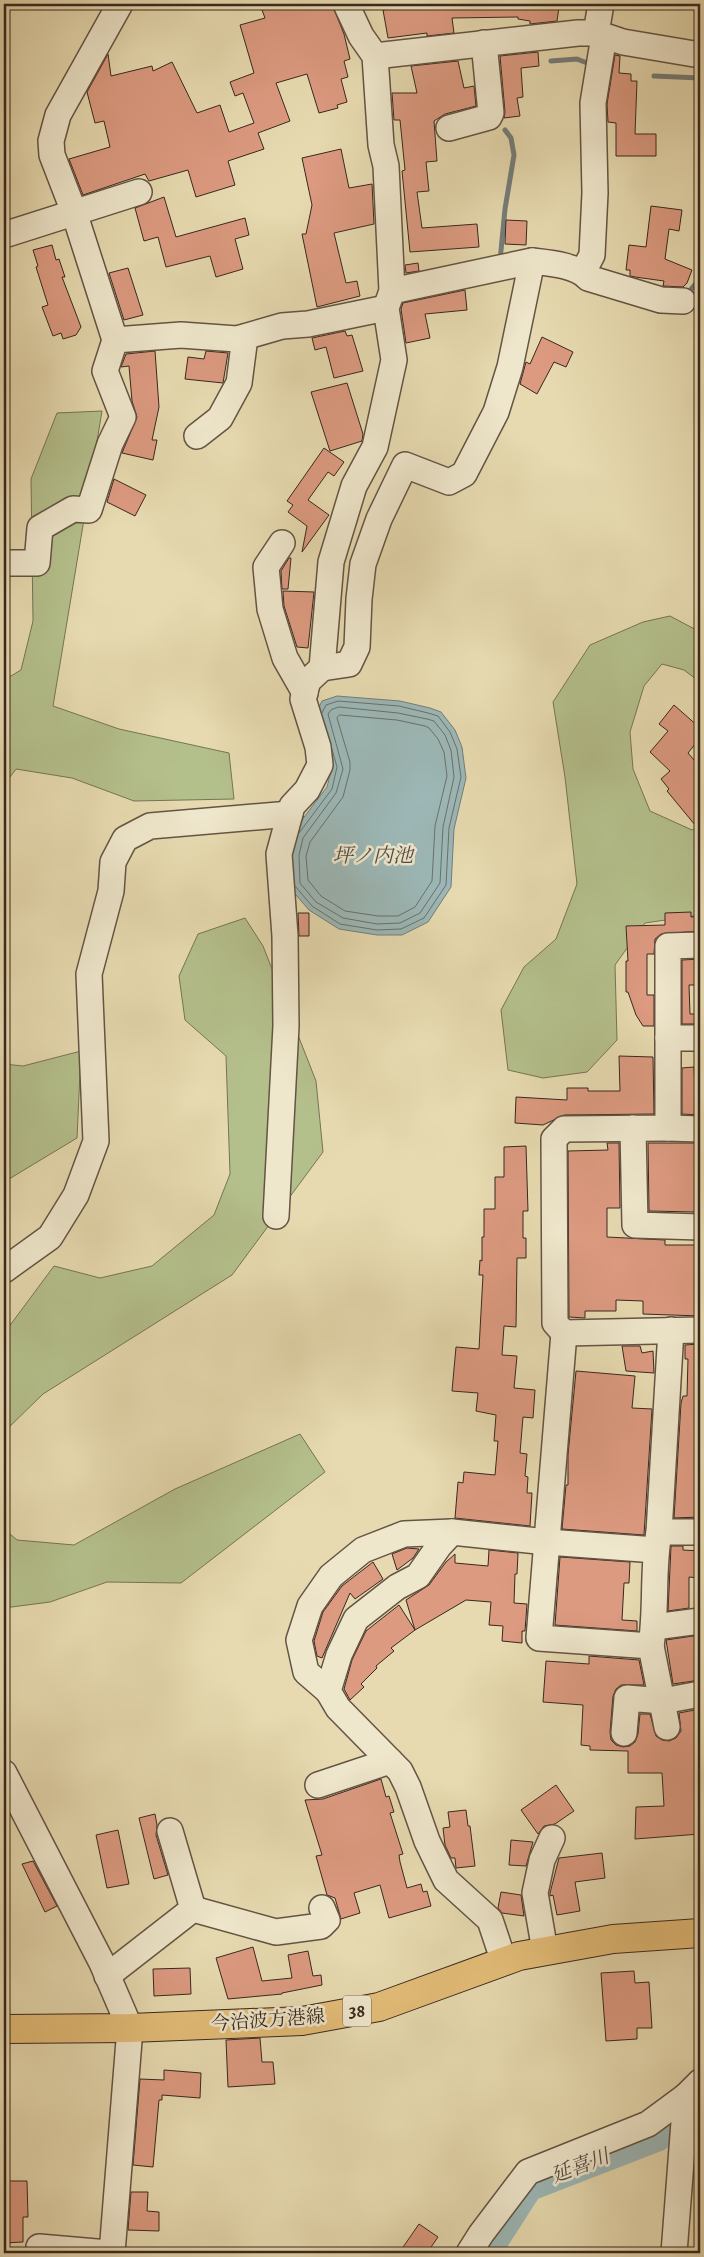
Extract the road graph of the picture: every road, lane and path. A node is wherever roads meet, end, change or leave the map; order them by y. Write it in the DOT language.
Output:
graph roads {
  1 [pos="120,4"];
  2 [pos="346,4"];
  3 [pos="601,4"];
  4 [pos="600,35"];
  5 [pos="484,43"];
  6 [pos="700,55"];
  7 [pos="375,56"];
  8 [pos="449,128"];
  9 [pos="139,192"];
  10 [pos="74,212"];
  11 [pos="4,235"];
  12 [pos="532,261"];
  13 [pos="583,272"];
  14 [pos="389,299"];
  15 [pos="683,301"];
  16 [pos="245,337"];
  17 [pos="115,340"];
  18 [pos="392,343"];
  19 [pos="374,382"];
  20 [pos="197,436"];
  21 [pos="282,544"];
  22 [pos="4,563"];
  23 [pos="322,668"];
  24 [pos="305,693"];
  25 [pos="290,814"];
  26 [pos="700,945"];
  27 [pos="668,1038"];
  28 [pos="700,1038"];
  29 [pos="633,1128"];
  30 [pos="668,1128"];
  31 [pos="700,1129"];
  32 [pos="276,1216"];
  33 [pos="700,1227"];
  34 [pos="4,1270"];
  35 [pos="671,1330"];
  36 [pos="700,1330"];
  37 [pos="564,1332"];
  38 [pos="452,1532"];
  39 [pos="700,1532"];
  40 [pos="657,1541"];
  41 [pos="547,1542"];
  42 [pos="700,1621"];
  43 [pos="652,1636"];
  44 [pos="328,1691"];
  45 [pos="700,1694"];
  46 [pos="663,1701"];
  47 [pos="667,1727"];
  48 [pos="624,1733"];
  49 [pos="390,1761"];
  50 [pos="4,1773"];
  51 [pos="318,1785"];
  52 [pos="170,1831"];
  53 [pos="552,1838"];
  54 [pos="322,1908"];
  55 [pos="193,1909"];
  56 [pos="700,1933"];
  57 [pos="545,1951"];
  58 [pos="504,1962"];
  59 [pos="107,1976"];
  60 [pos="130,2028"];
  61 [pos="4,2029"];
  62 [pos="693,2089"];
  63 [pos="39,2247"];
  64 [pos="110,2253"];
  65 [pos="469,2253"];
  66 [pos="674,2253"];
  1 -- 10 [label="street"];
  2 -- 7 [label="street"];
  3 -- 4 [label="street"];
  4 -- 5 [label="street"];
  4 -- 6 [label="street"];
  4 -- 13 [label="street"];
  5 -- 7 [label="street"];
  5 -- 8 [label="street"];
  7 -- 14 [label="street"];
  9 -- 10 [label="street"];
  10 -- 11 [label="street"];
  10 -- 17 [label="street"];
  12 -- 13 [label="street"];
  12 -- 14 [label="street"];
  12 -- 23 [label="street"];
  13 -- 15 [label="street"];
  14 -- 16 [label="street"];
  14 -- 18 [label="street"];
  16 -- 17 [label="street"];
  16 -- 20 [label="street"];
  17 -- 22 [label="street"];
  18 -- 19 [label="street"];
  18 -- 23 [label="street"];
  21 -- 24 [label="street"];
  23 -- 24 [label="street"];
  24 -- 25 [label="street"];
  25 -- 32 [label="street"];
  25 -- 34 [label="street"];
  26 -- 27 [label="street"];
  27 -- 28 [label="street"];
  27 -- 30 [label="street"];
  29 -- 30 [label="street"];
  29 -- 33 [label="street"];
  29 -- 37 [label="street"];
  30 -- 31 [label="street"];
  35 -- 36 [label="street"];
  35 -- 37 [label="street"];
  35 -- 40 [label="street"];
  37 -- 41 [label="street"];
  38 -- 41 [label="street"];
  38 -- 44 [label="street"];
  38 -- 44 [label="street"];
  39 -- 40 [label="street"];
  40 -- 41 [label="street"];
  40 -- 43 [label="street"];
  41 -- 43 [label="street"];
  42 -- 43 [label="street"];
  43 -- 46 [label="street"];
  44 -- 49 [label="street"];
  45 -- 46 [label="street"];
  46 -- 47 [label="street"];
  46 -- 48 [label="street"];
  49 -- 51 [label="street"];
  49 -- 58 [label="street"];
  50 -- 59 [label="street"];
  52 -- 55 [label="street"];
  53 -- 57 [label="street"];
  54 -- 55 [label="street"];
  55 -- 59 [label="street"];
  56 -- 57 [label="main road, 今治波方港線 / 38"];
  57 -- 58 [label="main road, 今治波方港線 / 38"];
  58 -- 60 [label="main road, 今治波方港線 / 38"];
  59 -- 60 [label="street"];
  60 -- 61 [label="main road, 今治波方港線 / 38"];
  60 -- 64 [label="street"];
  62 -- 65 [label="street"];
  62 -- 66 [label="street"];
  63 -- 64 [label="street"];
}
